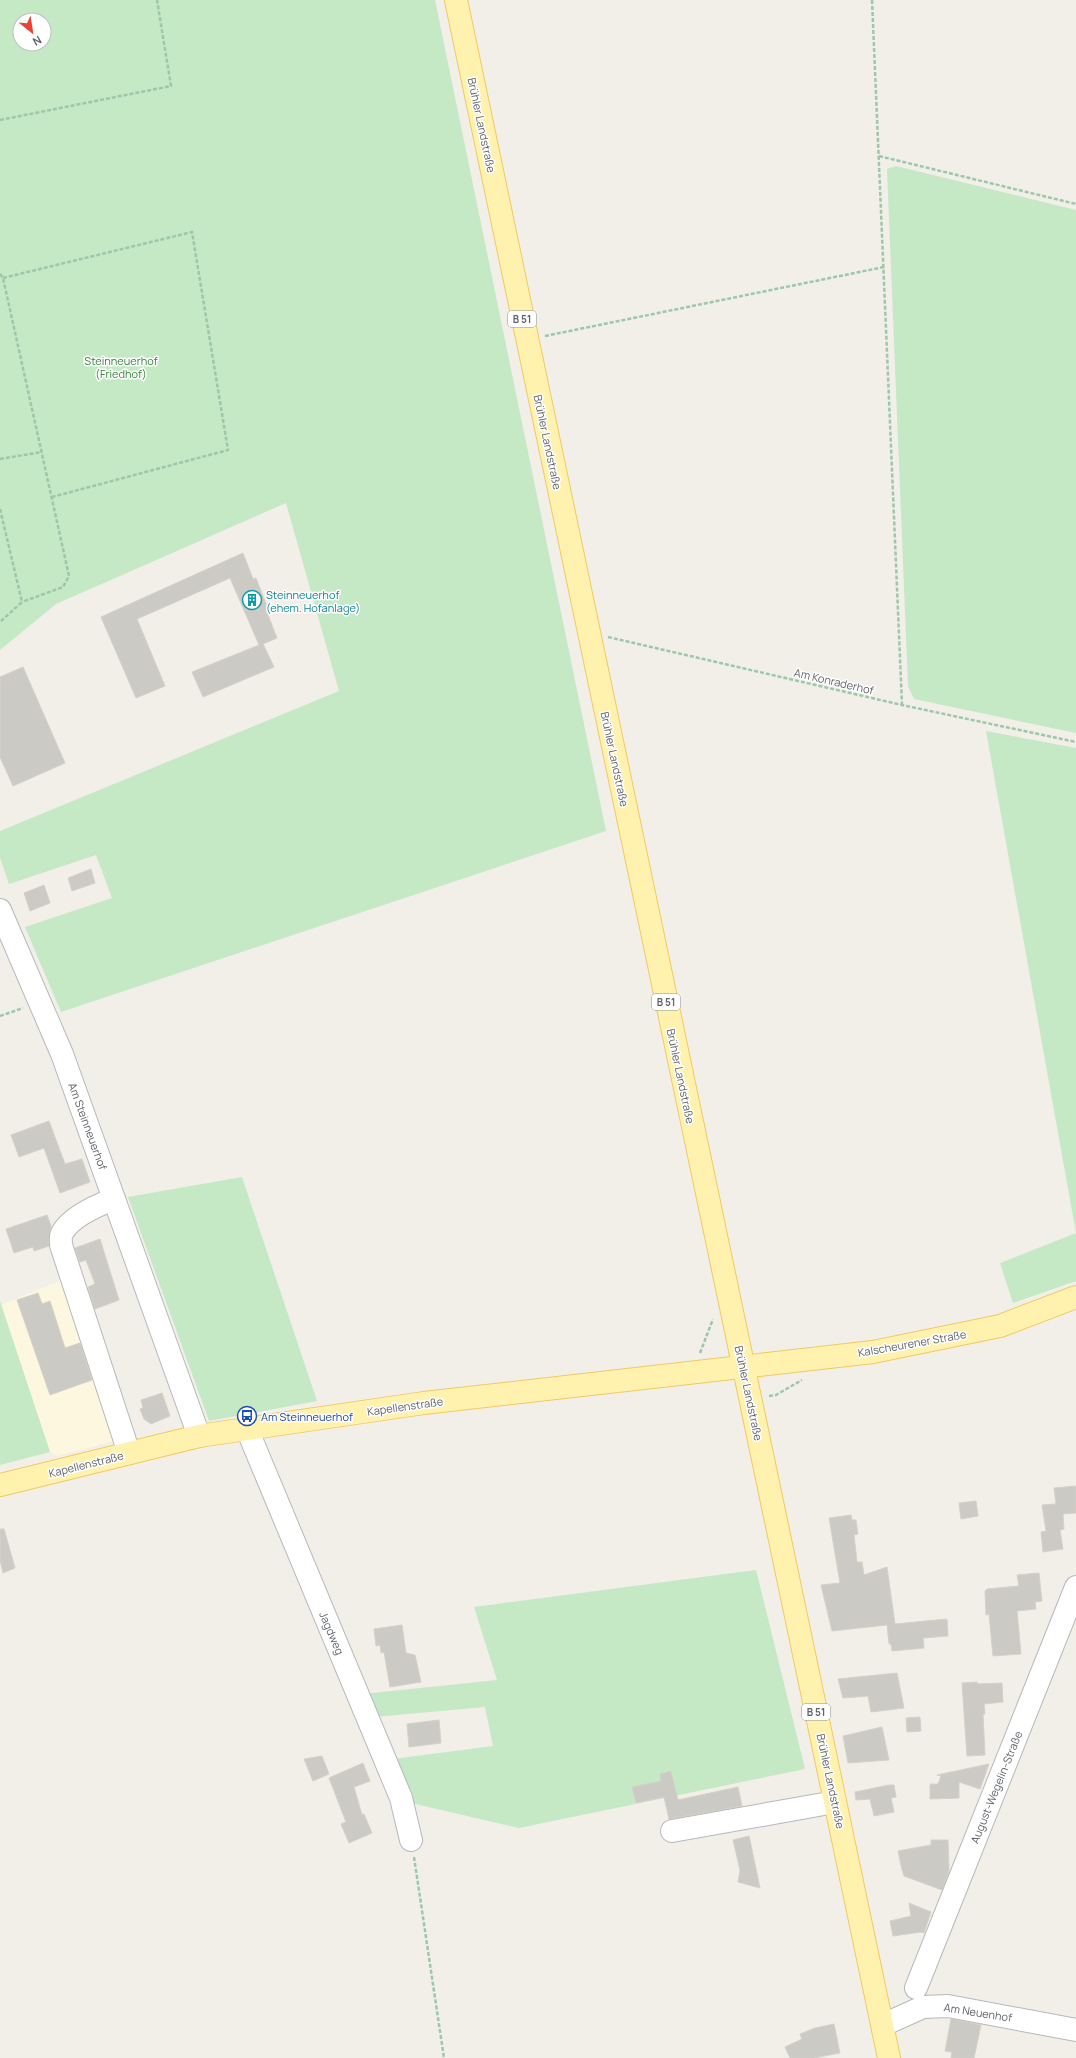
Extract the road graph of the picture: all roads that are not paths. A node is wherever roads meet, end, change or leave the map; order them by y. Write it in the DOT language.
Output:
graph roads {
  1 [pos="456,0"];
  2 [pos="0,910"];
  3 [pos="114,1199"];
  4 [pos="1076,1297"];
  5 [pos="743,1366"];
  6 [pos="246,1429"];
  7 [pos="199,1436"];
  8 [pos="129,1454"];
  9 [pos="0,1485"];
  10 [pos="1076,1587"];
  11 [pos="835,1802"];
  12 [pos="672,1831"];
  13 [pos="411,1840"];
  14 [pos="916,1988"];
  15 [pos="883,2025"];
  16 [pos="1076,2030"];
  17 [pos="889,2058"];
  1 -- 5 [label="main road, Brühler Landstraße / B 51"];
  2 -- 3 [label="street, Am Steinneuerhof"];
  3 -- 7 [label="street, Am Steinneuerhof"];
  3 -- 8 [label="street"];
  4 -- 5 [label="main road, Kalscheurener Straße"];
  5 -- 6 [label="main road, Kapellenstraße"];
  5 -- 11 [label="main road, Brühler Landstraße / B 51"];
  6 -- 7 [label="main road, Kapellenstraße"];
  6 -- 13 [label="street, Jagdweg"];
  7 -- 8 [label="main road, Kapellenstraße"];
  8 -- 9 [label="main road, Kapellenstraße"];
  10 -- 14 [label="street, August-Wegelin-Straße"];
  11 -- 12 [label="street"];
  11 -- 15 [label="main road, Brühler Landstraße / B 51"];
  15 -- 16 [label="street, Am Neuenhof"];
  15 -- 17 [label="main road, Brühler Landstraße / B 51"];
}
